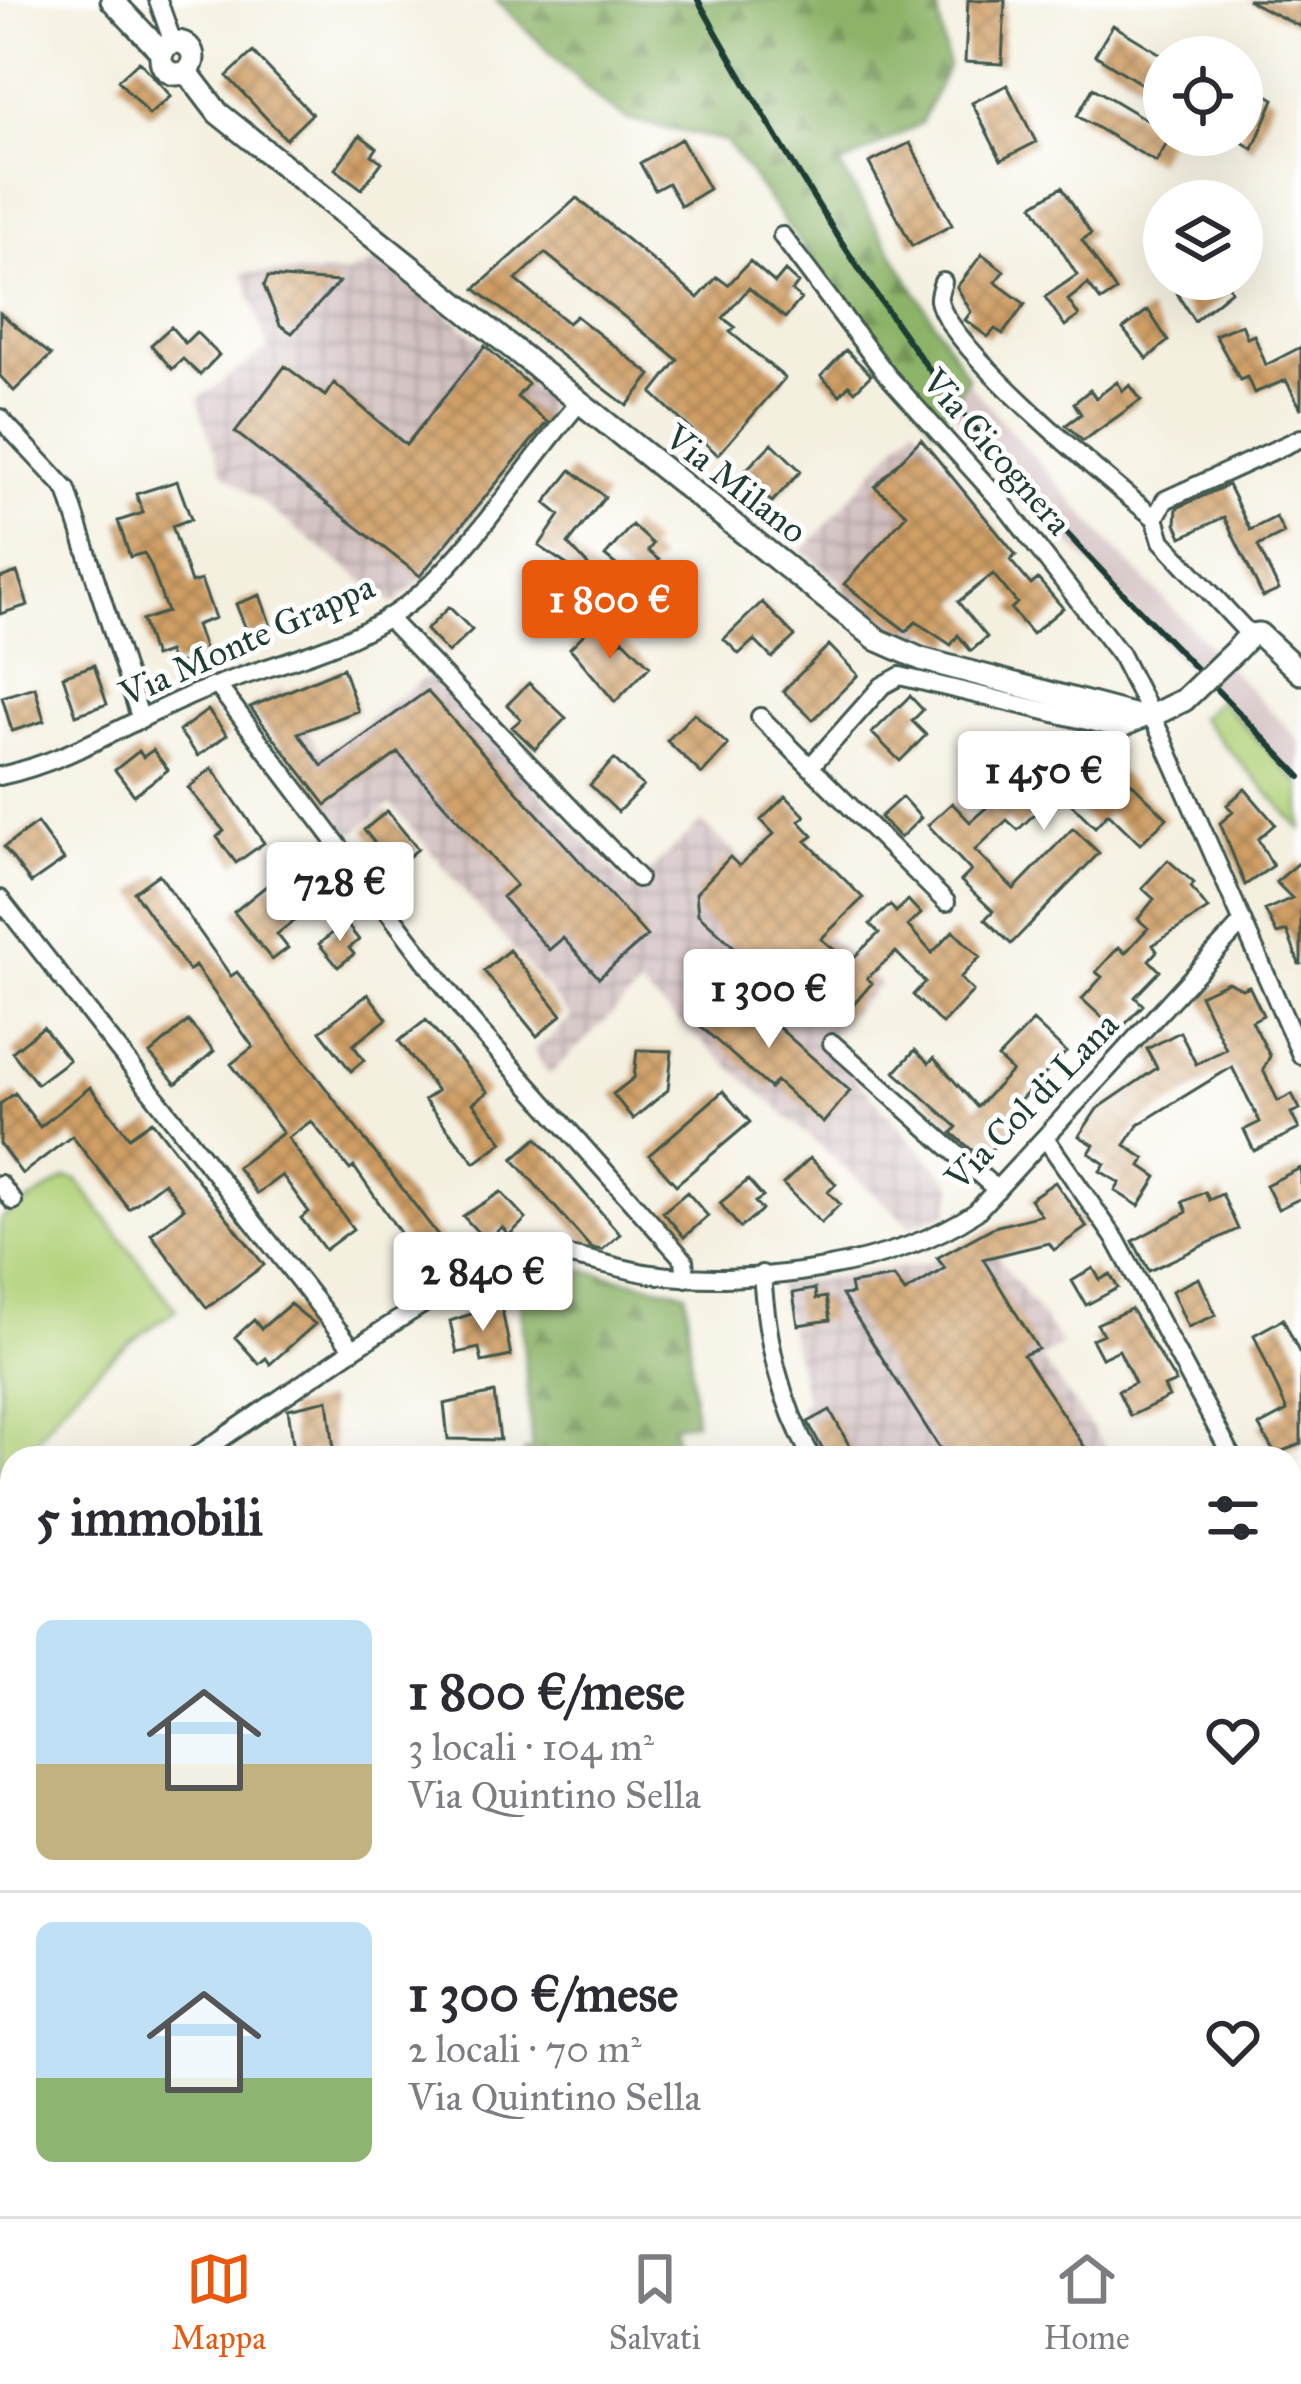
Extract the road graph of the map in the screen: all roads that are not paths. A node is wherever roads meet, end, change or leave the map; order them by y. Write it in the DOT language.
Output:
graph roads {
  1 [pos="112,0"];
  2 [pos="158,0"];
  3 [pos="168,48"];
  4 [pos="782,236"];
  5 [pos="943,282"];
  6 [pos="579,403"];
  7 [pos="0,418"];
  8 [pos="1301,439"];
  9 [pos="1155,518"];
  10 [pos="387,617"];
  11 [pos="1243,643"];
  12 [pos="1301,674"];
  13 [pos="217,685"];
  14 [pos="1151,716"];
  15 [pos="760,717"];
  16 [pos="141,720"];
  17 [pos="810,767"];
  18 [pos="1,772"];
  19 [pos="638,878"];
  20 [pos="0,899"];
  21 [pos="946,902"];
  22 [pos="1241,924"];
  23 [pos="832,1043"];
  24 [pos="1301,1055"];
  25 [pos="1046,1138"];
  26 [pos="0,1184"];
  27 [pos="997,1190"];
  28 [pos="13,1201"];
  29 [pos="762,1274"];
  30 [pos="686,1278"];
  31 [pos="352,1349"];
  32 [pos="211,1446"];
  33 [pos="805,1446"];
  34 [pos="1227,1446"];
  1 -- 3 [label="street"];
  2 -- 3 [label="street"];
  3 -- 6 [label="street, Via Milano"];
  4 -- 14 [label="street, Via Cicognera"];
  5 -- 9 [label="street"];
  6 -- 10 [label="street, Via Monte Grappa"];
  6 -- 14 [label="street, Via Milano"];
  7 -- 16 [label="street"];
  8 -- 9 [label="street"];
  9 -- 11 [label="street"];
  10 -- 13 [label="street, Via Monte Grappa"];
  10 -- 19 [label="street"];
  11 -- 12 [label="street"];
  11 -- 14 [label="street, bridge"];
  13 -- 16 [label="street, Via Monte Grappa"];
  13 -- 30 [label="street"];
  14 -- 17 [label="street"];
  14 -- 22 [label="street, Via Cicognera"];
  15 -- 17 [label="street"];
  16 -- 18 [label="street, Via Monte Grappa"];
  17 -- 21 [label="street"];
  20 -- 31 [label="street"];
  22 -- 24 [label="street, Via Cicognera"];
  22 -- 25 [label="street, Via Col di Lana"];
  23 -- 27 [label="street"];
  25 -- 27 [label="street, Via Col di Lana"];
  25 -- 34 [label="street"];
  26 -- 28 [label="street"];
  27 -- 29 [label="street, Via Col di Lana"];
  29 -- 30 [label="street, Via Col di Lana"];
  29 -- 33 [label="street"];
  30 -- 31 [label="street, Via Col di Lana"];
  31 -- 32 [label="street, Via Col di Lana"];
}
